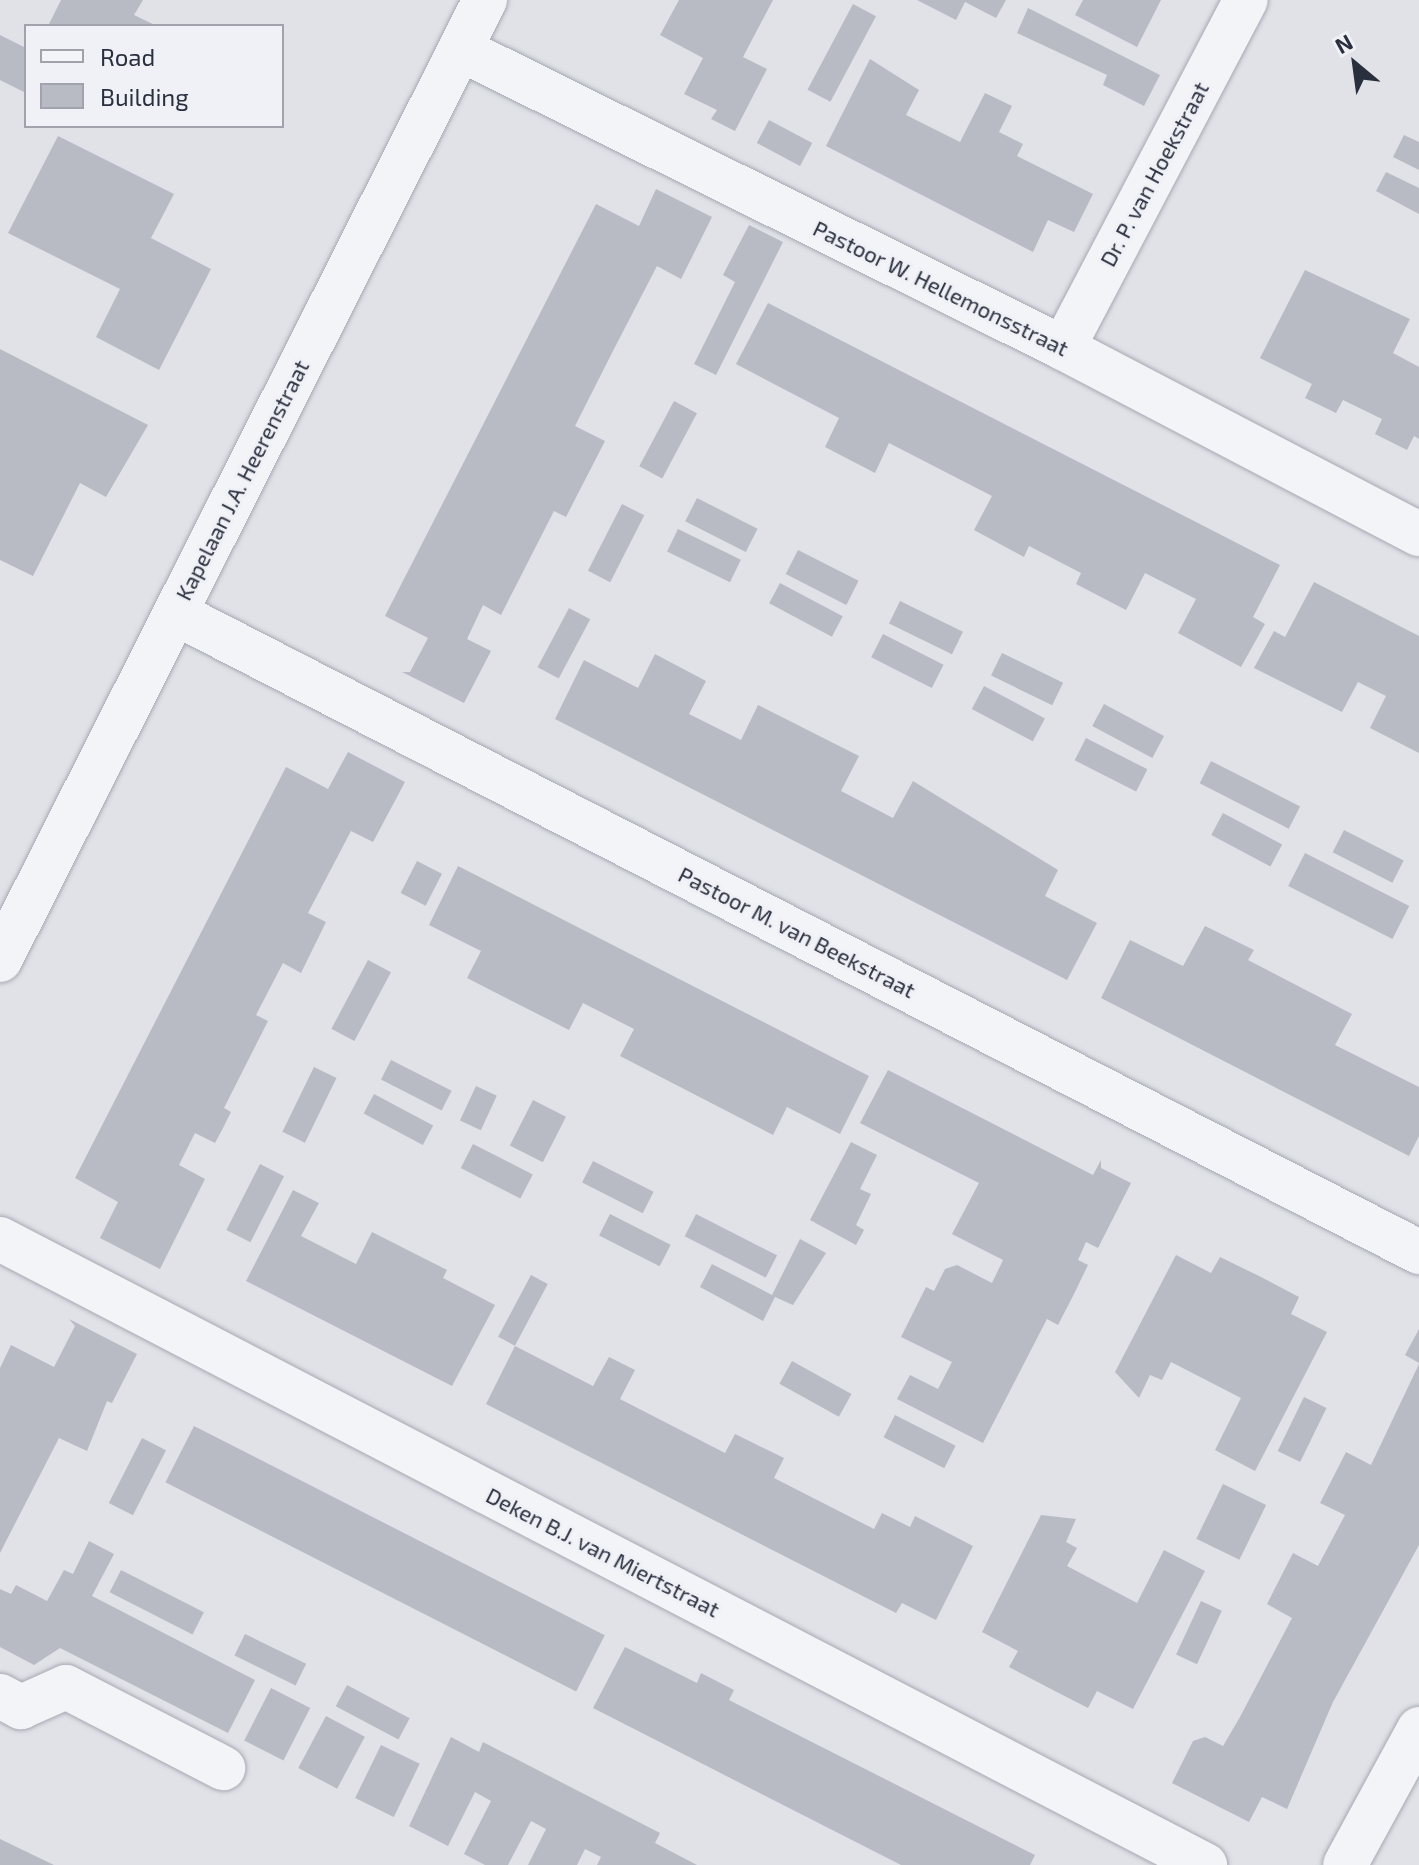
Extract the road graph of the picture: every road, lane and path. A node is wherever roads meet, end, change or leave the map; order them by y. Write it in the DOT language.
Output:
graph roads {
  1 [pos="485,0"];
  2 [pos="1246,0"];
  3 [pos="460,49"];
  4 [pos="1063,348"];
  5 [pos="1419,534"];
  6 [pos="175,613"];
  7 [pos="0,960"];
  8 [pos="0,1239"];
  9 [pos="1419,1252"];
  10 [pos="0,1696"];
  11 [pos="1419,1729"];
  12 [pos="223,1768"];
  13 [pos="1205,1865"];
  14 [pos="1345,1865"];
  1 -- 3 [label="street, Kapelaan J.A. Heerenstraat"];
  2 -- 4 [label="street, Dr. P. van Hoekstraat"];
  3 -- 4 [label="street, Pastoor W. Hellemonsstraat"];
  3 -- 6 [label="street, Kapelaan J.A. Heerenstraat"];
  4 -- 5 [label="street, Pastoor W. Hellemonsstraat"];
  6 -- 7 [label="street, Kapelaan J.A. Heerenstraat"];
  6 -- 9 [label="street, Pastoor M. van Beekstraat"];
  8 -- 13 [label="street, Deken B.J. van Miertstraat"];
  10 -- 12 [label="street"];
  11 -- 14 [label="street"];
}
